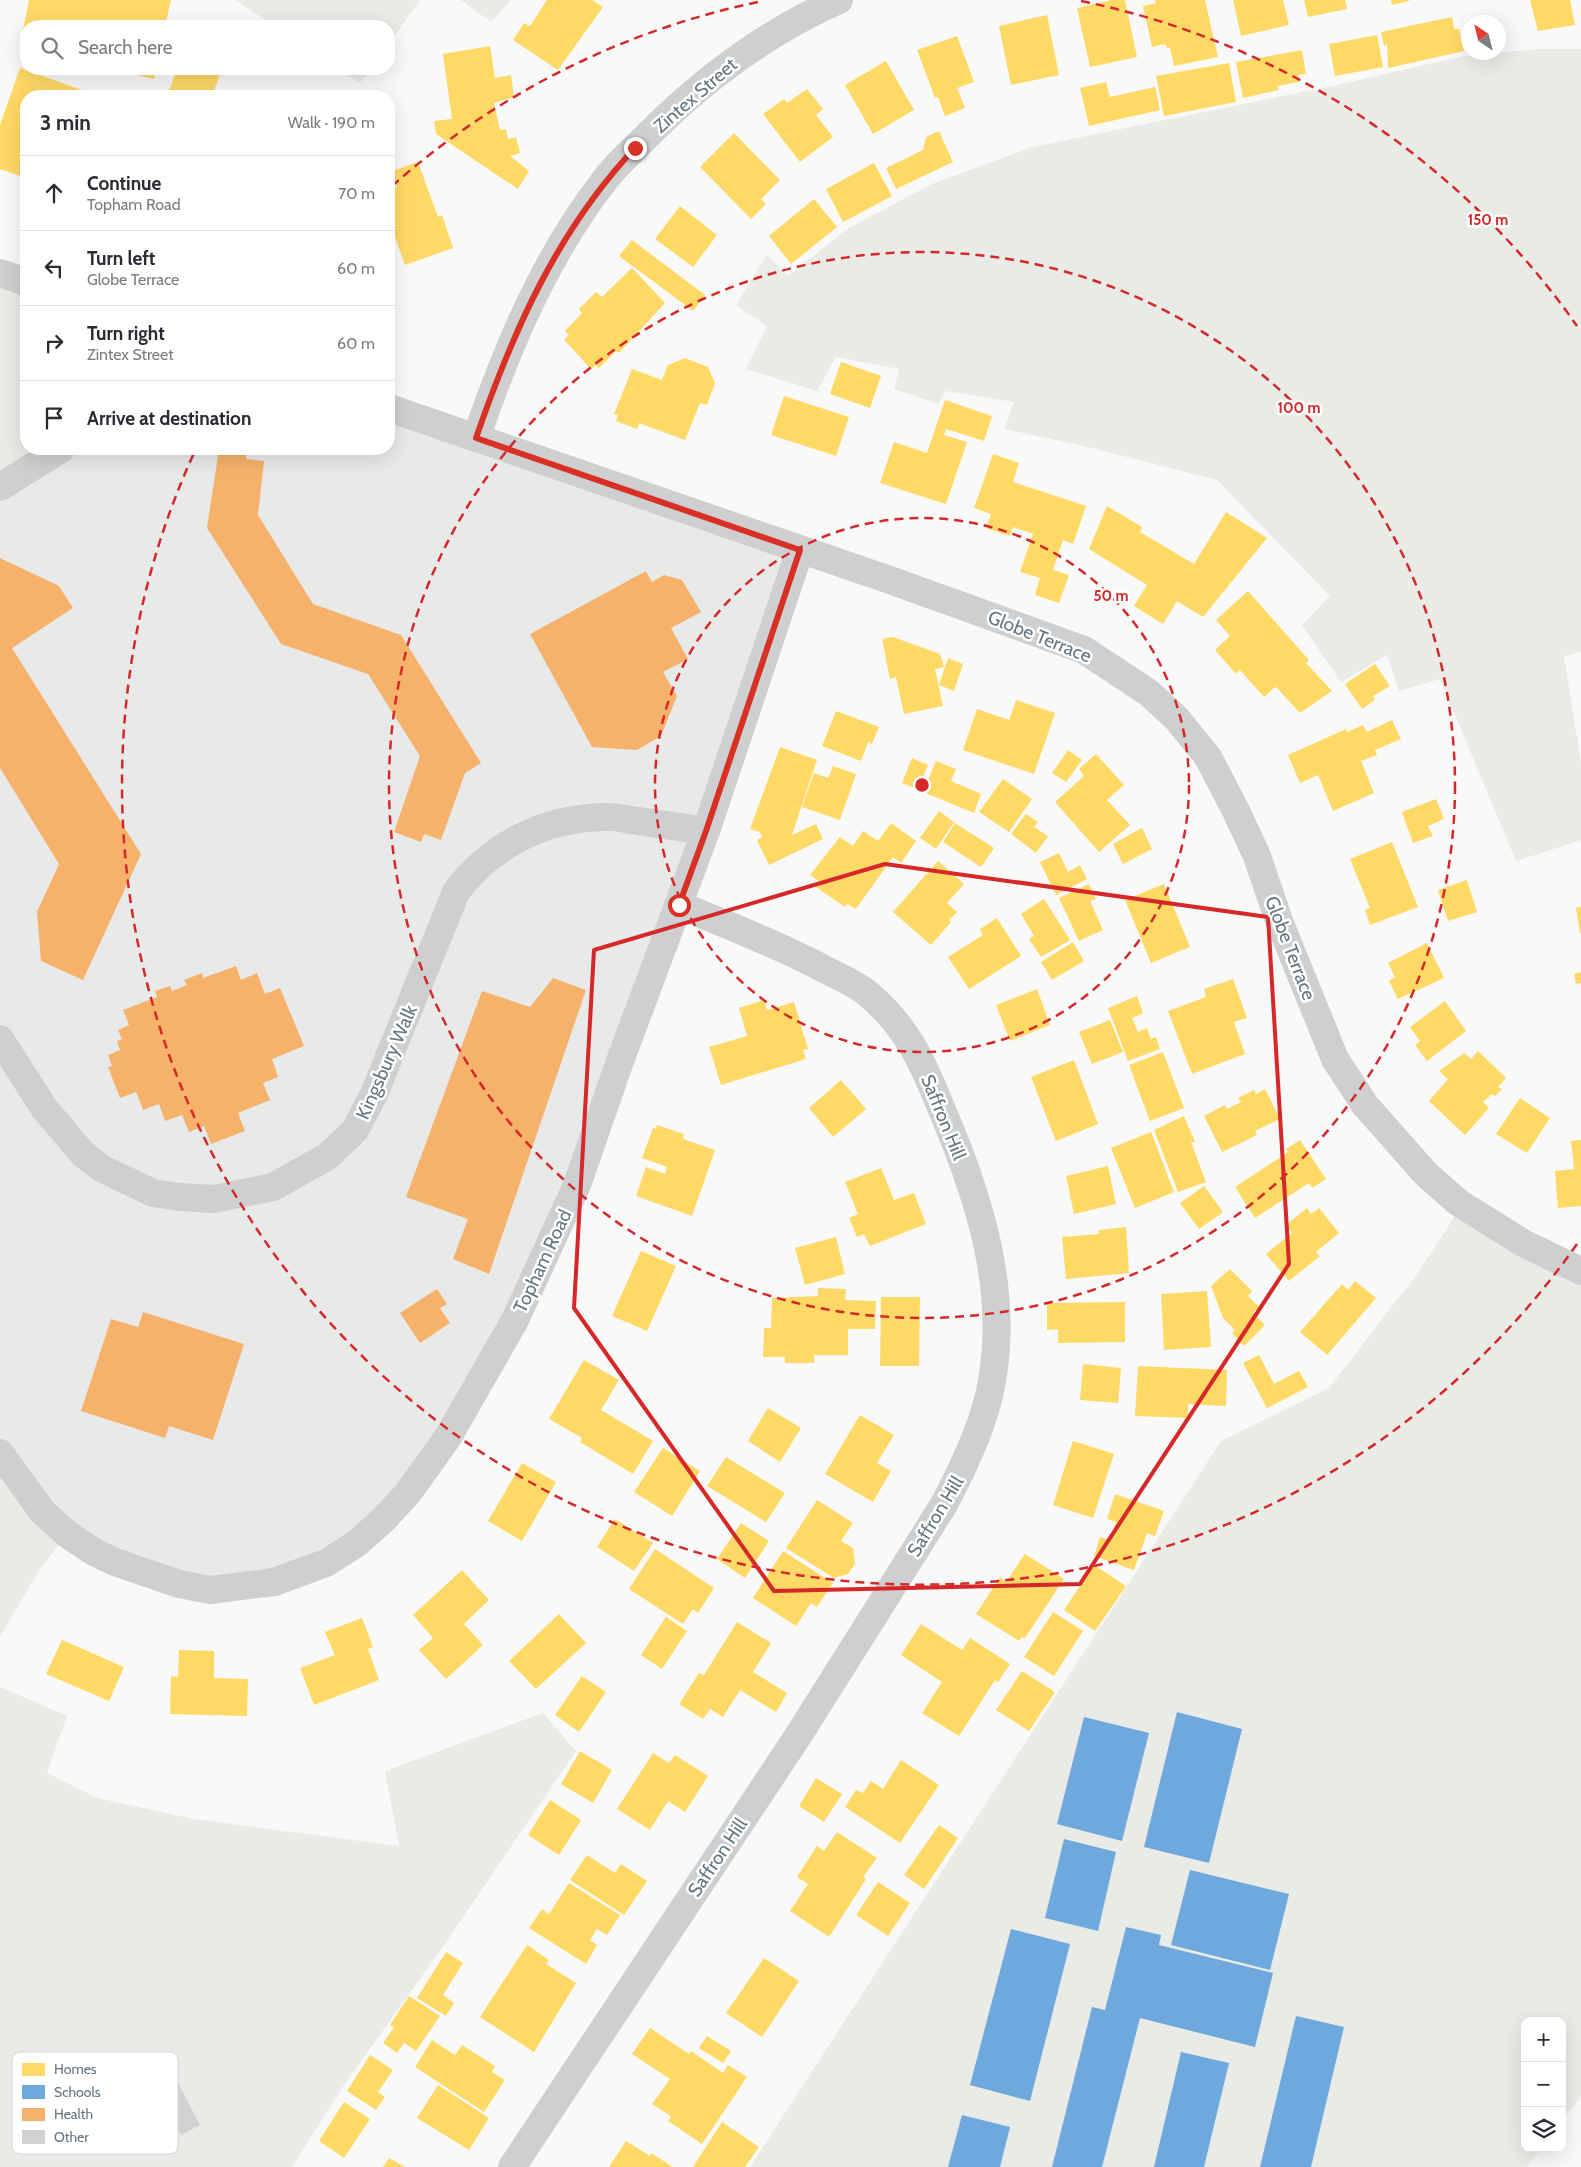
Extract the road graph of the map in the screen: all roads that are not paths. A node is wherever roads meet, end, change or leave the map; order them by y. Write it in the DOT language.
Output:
graph roads {
  1 [pos="839,0"];
  2 [pos="0,273"];
  3 [pos="20,280"];
  4 [pos="395,410"];
  5 [pos="476,438"];
  6 [pos="51,455"];
  7 [pos="0,487"];
  8 [pos="800,550"];
  9 [pos="706,831"];
  10 [pos="679,905"];
  11 [pos="0,1039"];
  12 [pos="1581,1271"];
  13 [pos="0,1453"];
  14 [pos="512,2167"];
  1 -- 5 [label="street, Zintex Street"];
  2 -- 3 [label="street"];
  4 -- 5 [label="street, Globe Terrace"];
  5 -- 8 [label="street, Globe Terrace"];
  6 -- 7 [label="street"];
  8 -- 9 [label="street, Topham Road"];
  8 -- 12 [label="street, Globe Terrace"];
  9 -- 10 [label="street, Topham Road"];
  9 -- 11 [label="street, Kingsbury Walk"];
  10 -- 13 [label="street, Topham Road"];
  10 -- 14 [label="street, Saffron Hill"];
}
